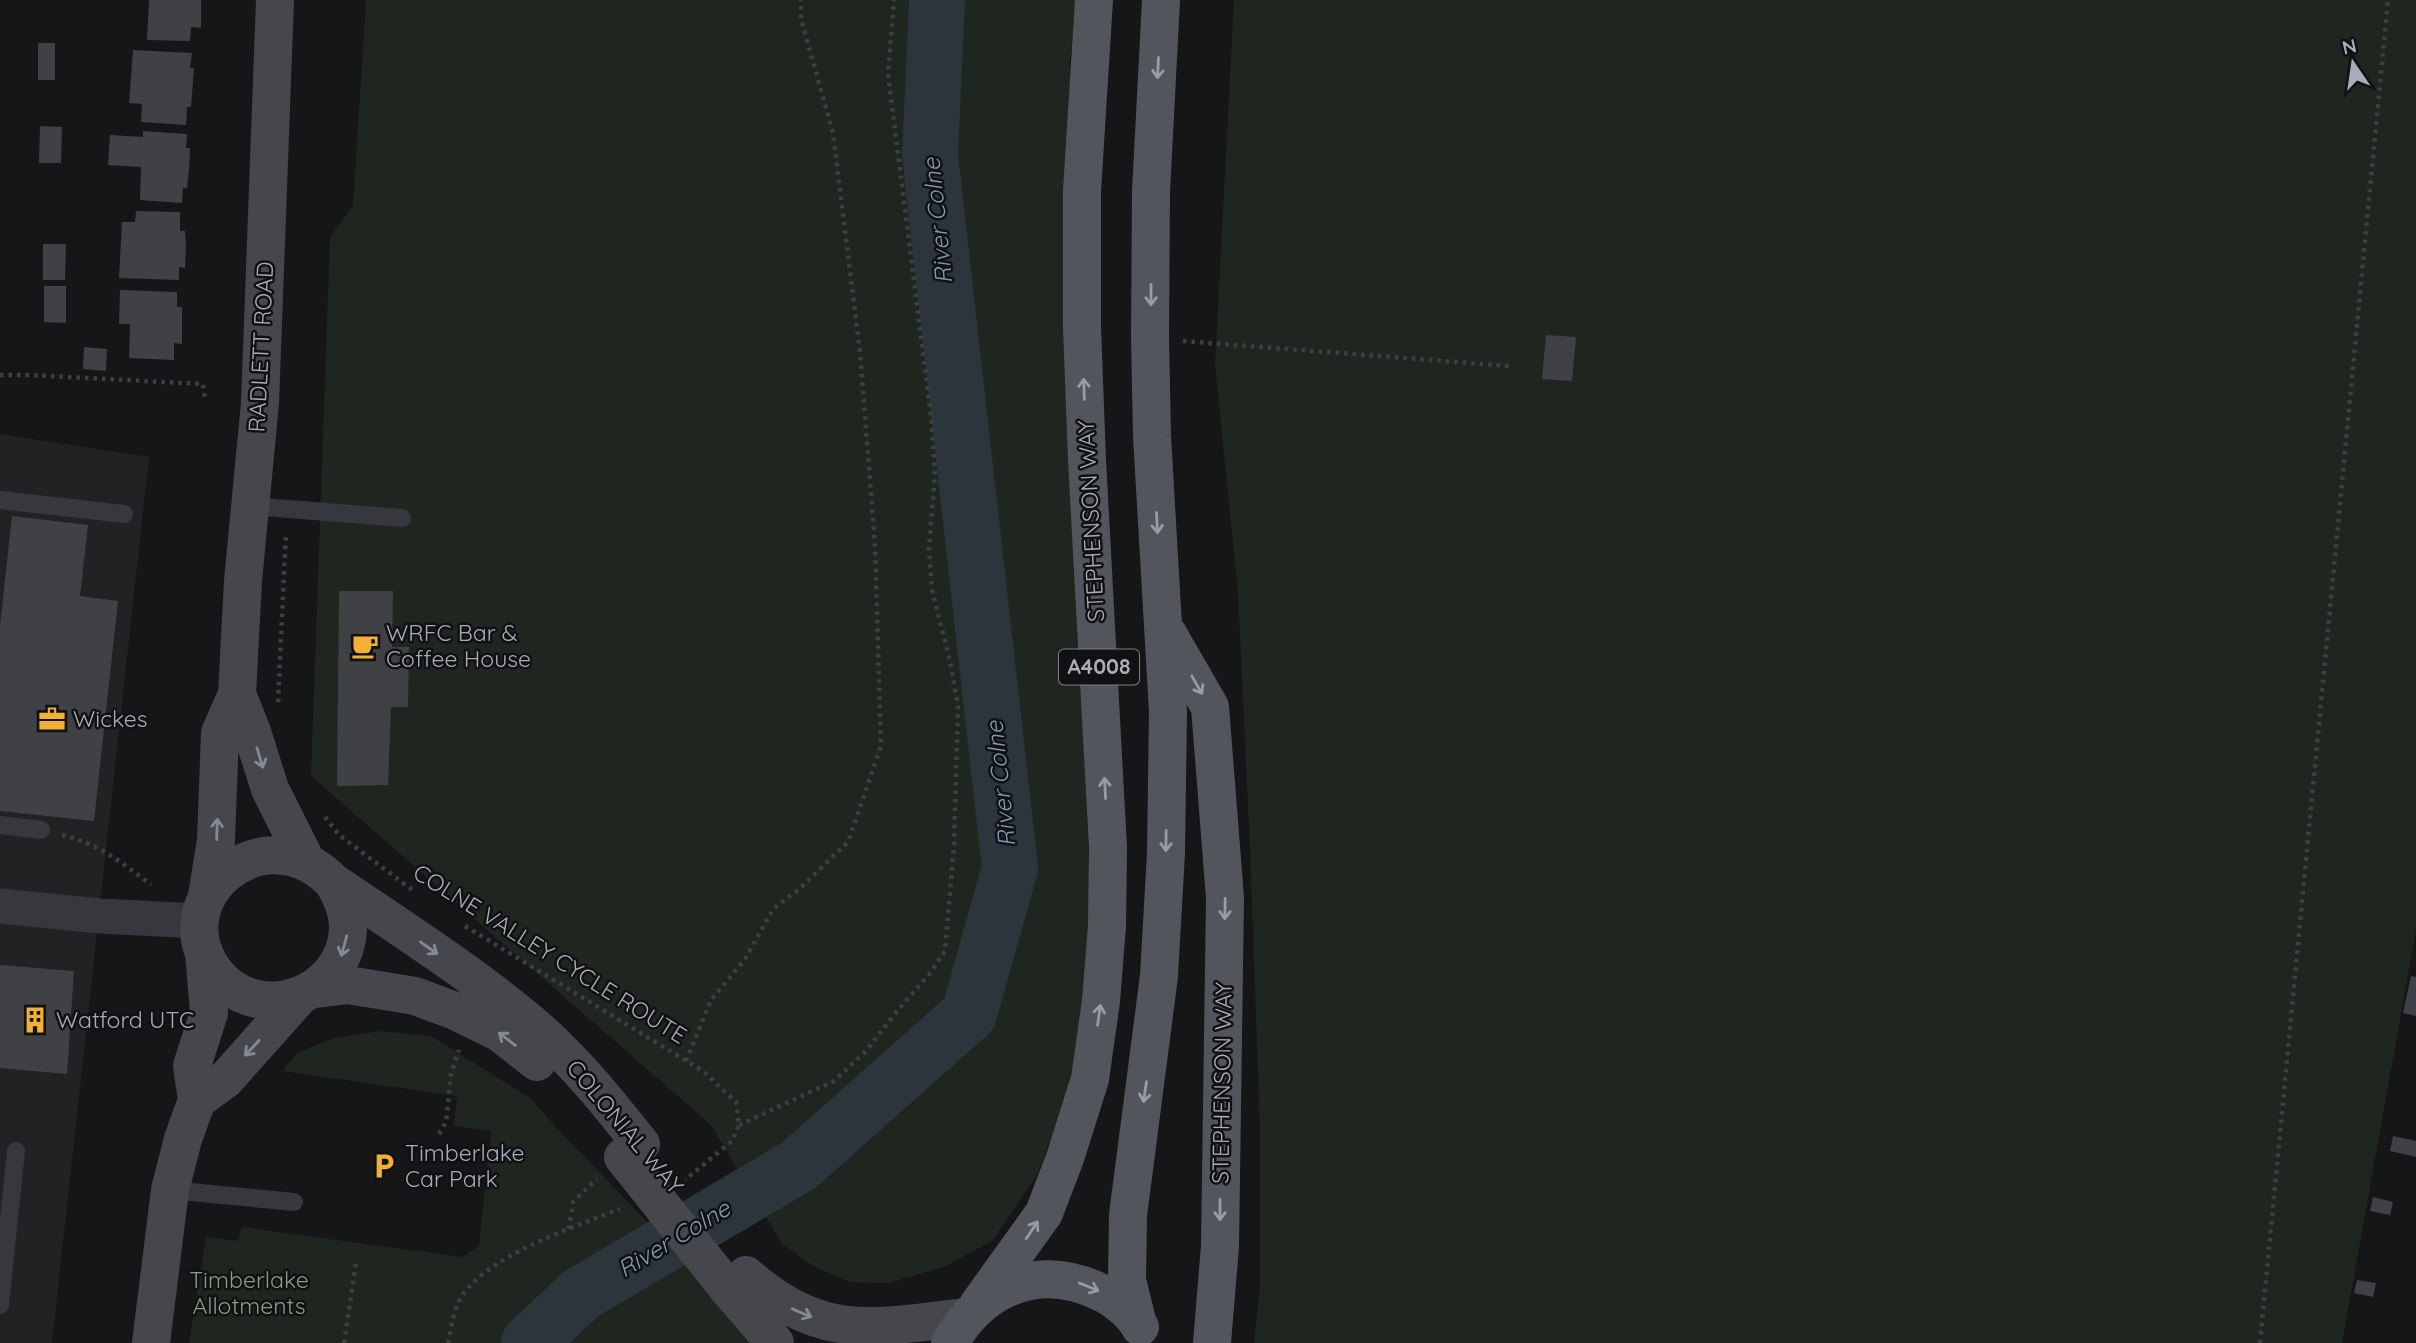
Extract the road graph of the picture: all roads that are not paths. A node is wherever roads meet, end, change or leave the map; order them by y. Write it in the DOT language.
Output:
graph roads {
  1 [pos="275,0"];
  2 [pos="1094,0"];
  3 [pos="1161,0"];
  4 [pos="0,500"];
  5 [pos="269,507"];
  6 [pos="124,514"];
  7 [pos="402,518"];
  8 [pos="1163,626"];
  9 [pos="237,694"];
  10 [pos="0,825"];
  11 [pos="41,831"];
  12 [pos="320,872"];
  13 [pos="0,906"];
  14 [pos="204,923"];
  15 [pos="307,993"];
  16 [pos="197,1100"];
  17 [pos="16,1151"];
  18 [pos="622,1158"];
  19 [pos="170,1190"];
  20 [pos="294,1202"];
  21 [pos="738,1283"];
  22 [pos="0,1305"];
  23 [pos="965,1322"];
  24 [pos="1142,1332"];
  25 [pos="151,1343"];
  26 [pos="775,1343"];
  27 [pos="1212,1343"];
  1 -- 5 [label="street, RADLETT ROAD"];
  23 -- 2 [label="main road, STEPHENSON WAY / A4008, one-way"];
  3 -- 8 [label="main road, STEPHENSON WAY / A4008, one-way"];
  4 -- 6 [label="lane"];
  5 -- 7 [label="lane"];
  5 -- 9 [label="street, RADLETT ROAD"];
  8 -- 24 [label="main road, STEPHENSON WAY, one-way"];
  8 -- 27 [label="main road, STEPHENSON WAY / A4008, one-way"];
  9 -- 12 [label="street, RADLETT ROAD, one-way"];
  14 -- 9 [label="street, RADLETT ROAD, one-way"];
  10 -- 11 [label="lane"];
  12 -- 14 [label="street"];
  12 -- 15 [label="street, one-way"];
  12 -- 18 [label="street, COLONIAL WAY, one-way"];
  13 -- 14 [label="street"];
  14 -- 15 [label="street"];
  14 -- 16 [label="street, RADLETT ROAD"];
  15 -- 16 [label="street, one-way"];
  18 -- 15 [label="street, COLONIAL WAY, one-way"];
  16 -- 19 [label="street, RADLETT ROAD"];
  17 -- 22 [label="lane"];
  18 -- 21 [label="street, COLONIAL WAY, bridge"];
  19 -- 20 [label="lane"];
  19 -- 25 [label="street, RADLETT ROAD"];
  21 -- 23 [label="street, COLONIAL WAY, one-way"];
  21 -- 26 [label="street, COLONIAL WAY"];
  23 -- 24 [label="main road, one-way"];
}
